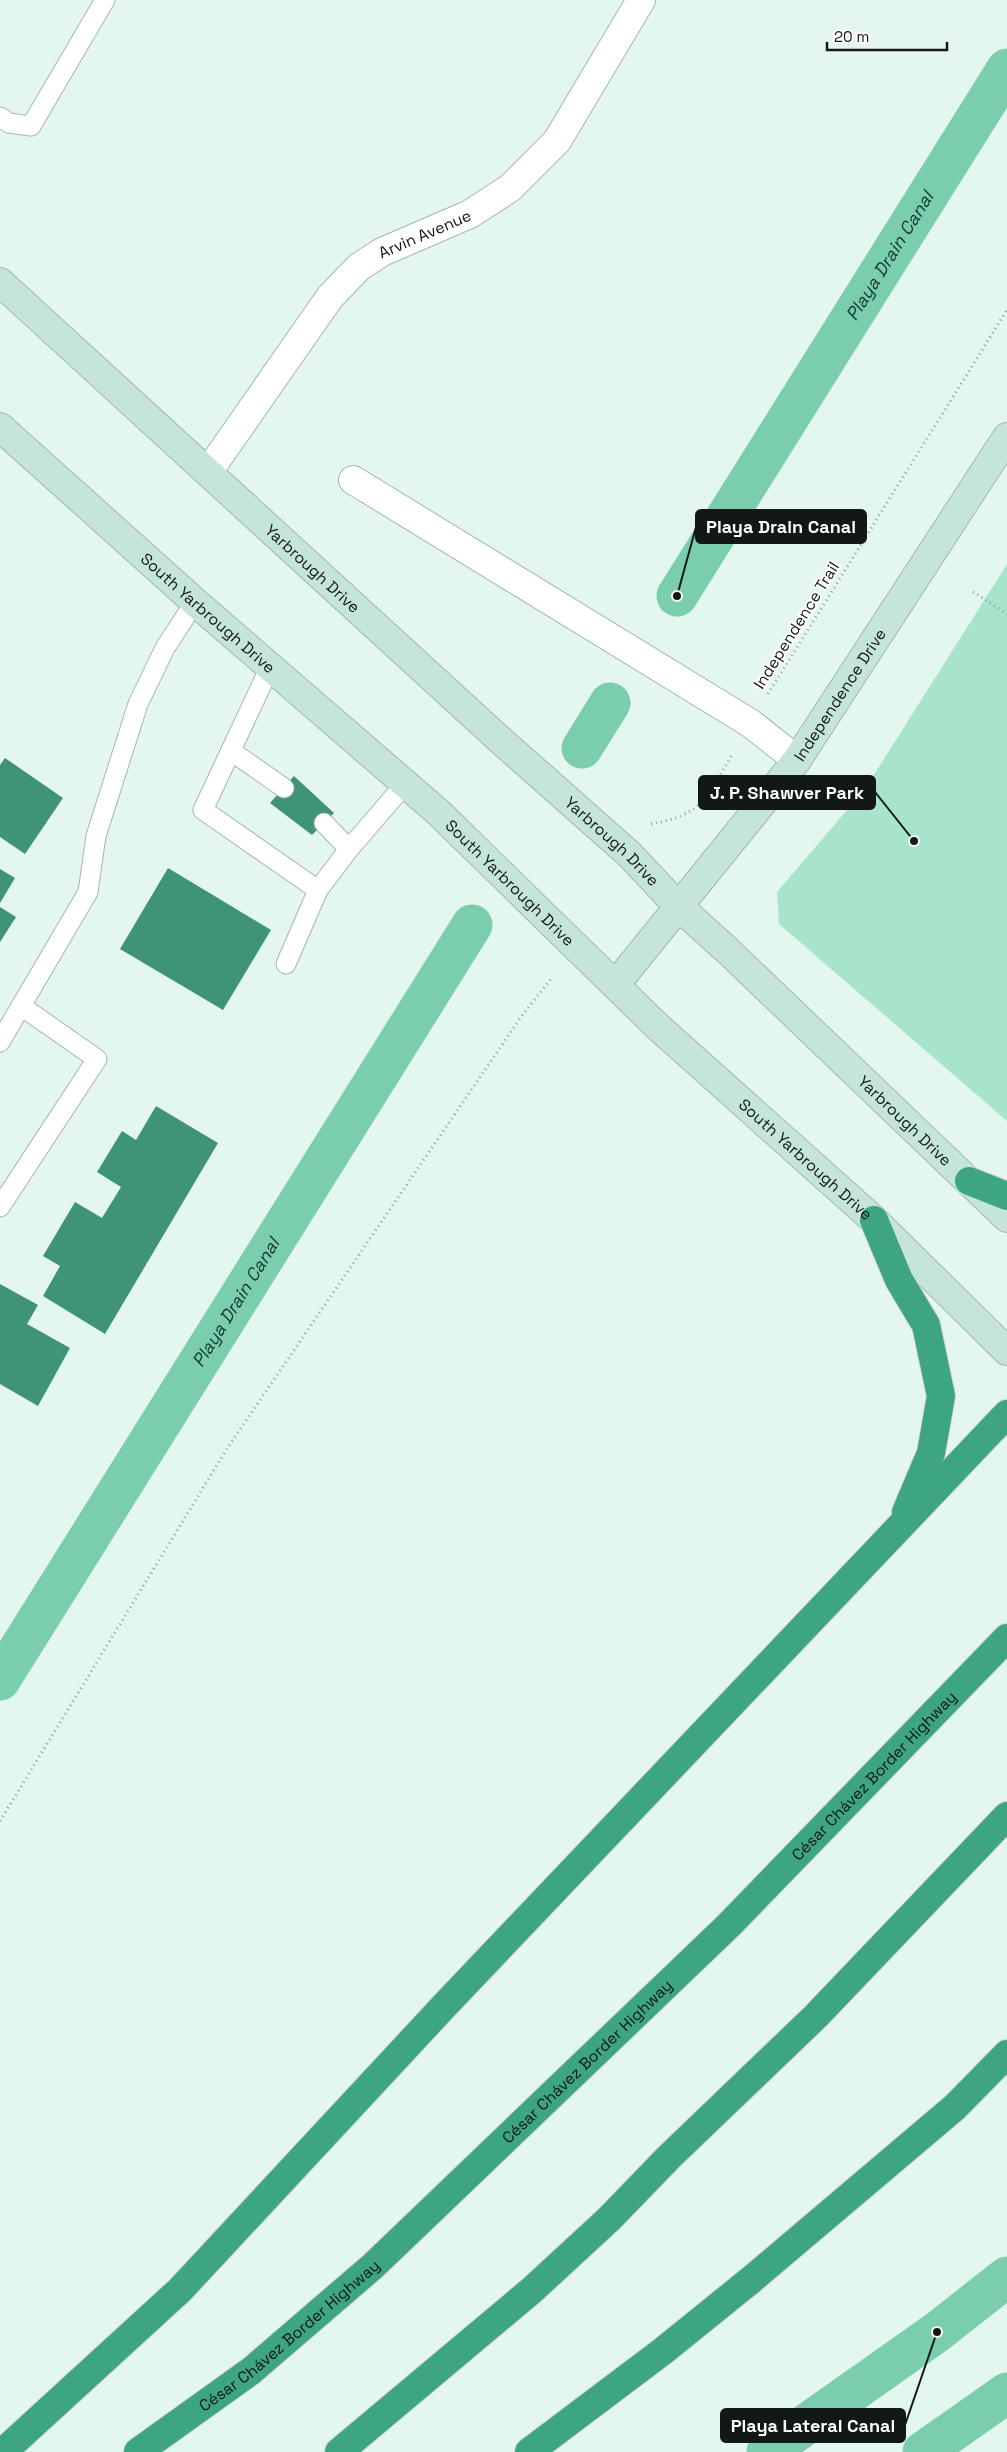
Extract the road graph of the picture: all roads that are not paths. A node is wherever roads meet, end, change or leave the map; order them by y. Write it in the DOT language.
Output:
graph roads {
  1 [pos="105,0"];
  2 [pos="641,0"];
  3 [pos="0,117"];
  4 [pos="0,282"];
  5 [pos="0,427"];
  6 [pos="1007,437"];
  7 [pos="208,472"];
  8 [pos="353,480"];
  9 [pos="195,602"];
  10 [pos="270,667"];
  11 [pos="231,751"];
  12 [pos="797,760"];
  13 [pos="405,784"];
  14 [pos="284,788"];
  15 [pos="324,823"];
  16 [pos="348,849"];
  17 [pos="318,890"];
  18 [pos="677,905"];
  19 [pos="286,964"];
  20 [pos="616,984"];
  21 [pos="21,1006"];
  22 [pos="0,1042"];
  23 [pos="969,1181"];
  24 [pos="1007,1196"];
  25 [pos="0,1207"];
  26 [pos="1007,1218"];
  27 [pos="874,1220"];
  28 [pos="1007,1351"];
  29 [pos="1007,1414"];
  30 [pos="898,1530"];
  31 [pos="1007,1638"];
  32 [pos="1007,1816"];
  33 [pos="1007,2054"];
  34 [pos="3,2452"];
  35 [pos="138,2452"];
  36 [pos="340,2452"];
  37 [pos="529,2452"];
  1 -- 3 [label="lane"];
  2 -- 7 [label="street, Arvin Avenue"];
  4 -- 7 [label="main road"];
  5 -- 9 [label="main road, South Yarbrough Drive"];
  6 -- 12 [label="main road, Independence Drive"];
  7 -- 18 [label="main road, Yarbrough Drive"];
  8 -- 12 [label="street"];
  9 -- 10 [label="main road, South Yarbrough Drive"];
  9 -- 21 [label="lane"];
  10 -- 11 [label="lane"];
  10 -- 13 [label="main road, South Yarbrough Drive"];
  11 -- 14 [label="lane"];
  11 -- 17 [label="lane"];
  12 -- 18 [label="main road, Independence Drive"];
  13 -- 16 [label="lane"];
  13 -- 20 [label="main road, South Yarbrough Drive"];
  15 -- 16 [label="lane"];
  16 -- 17 [label="lane"];
  17 -- 19 [label="lane"];
  18 -- 20 [label="main road, Independence Drive"];
  18 -- 23 [label="main road, Yarbrough Drive"];
  20 -- 27 [label="main road, South Yarbrough Drive"];
  21 -- 22 [label="lane"];
  21 -- 25 [label="lane"];
  23 -- 24 [label="highway"];
  23 -- 26 [label="main road, Yarbrough Drive"];
  27 -- 28 [label="main road, South Yarbrough Drive"];
  27 -- 30 [label="highway"];
  29 -- 30 [label="highway"];
  30 -- 34 [label="highway"];
  31 -- 35 [label="highway, César Chávez Border Highway"];
  32 -- 36 [label="highway"];
  33 -- 37 [label="highway"];
}
